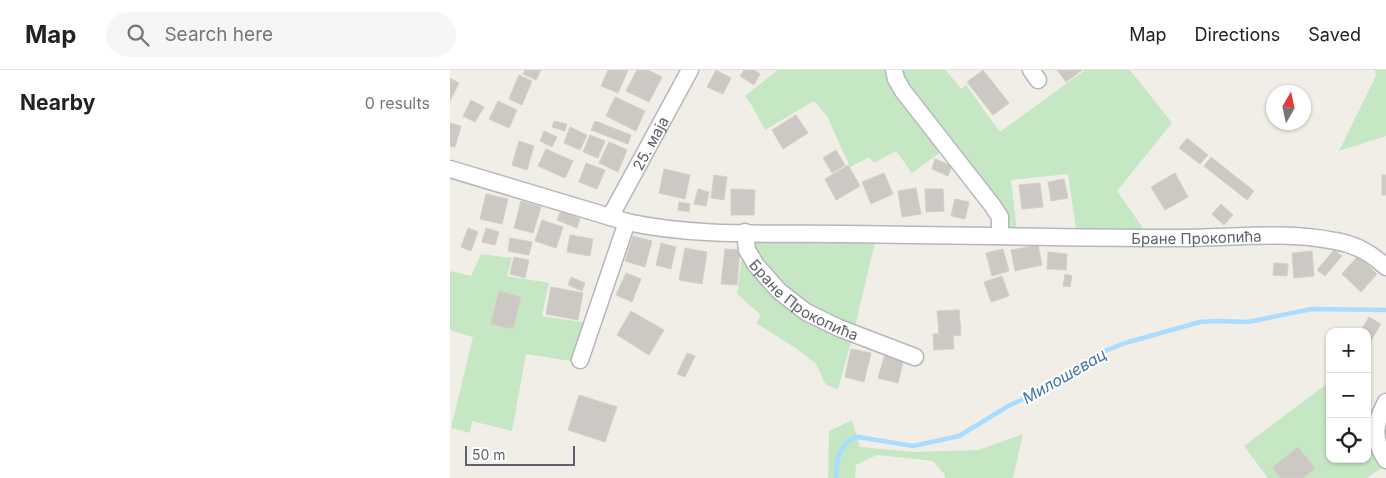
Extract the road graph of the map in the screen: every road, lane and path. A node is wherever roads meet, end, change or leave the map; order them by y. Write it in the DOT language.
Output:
graph roads {
  1 [pos="690,70"];
  2 [pos="894,70"];
  3 [pos="450,169"];
  4 [pos="610,217"];
  5 [pos="627,222"];
  6 [pos="745,232"];
  7 [pos="1000,236"];
  8 [pos="1386,267"];
  9 [pos="915,357"];
  10 [pos="580,360"];
  11 [pos="1386,402"];
  12 [pos="1386,460"];
  1 -- 4 [label="street, 25. маја"];
  2 -- 7 [label="street"];
  3 -- 4 [label="street, Бране Прокопића"];
  4 -- 5 [label="street, Бране Прокопића"];
  5 -- 6 [label="street, Бране Прокопића"];
  5 -- 10 [label="street"];
  6 -- 7 [label="street, Бране Прокопића"];
  6 -- 9 [label="street, Бране Прокопића"];
  7 -- 8 [label="street, Бране Прокопића"];
  11 -- 12 [label="street"];
}
